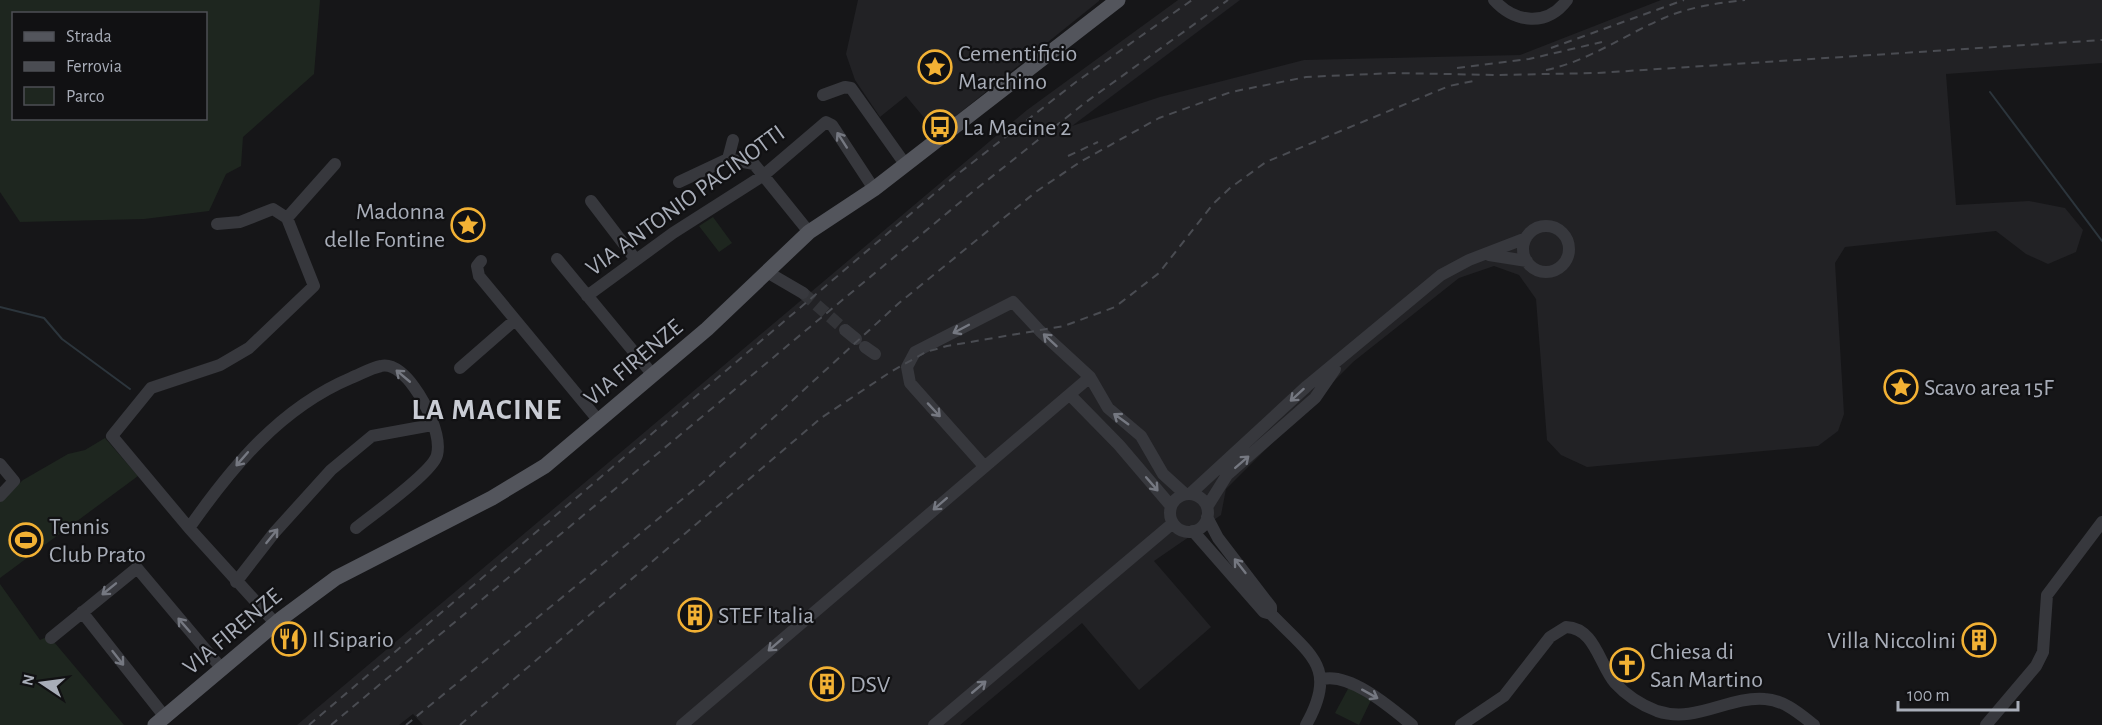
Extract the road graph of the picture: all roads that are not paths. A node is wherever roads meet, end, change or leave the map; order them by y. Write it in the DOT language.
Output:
graph roads {
  1 [pos="1118,0"];
  2 [pos="1494,0"];
  3 [pos="1567,0"];
  4 [pos="823,95"];
  5 [pos="733,140"];
  6 [pos="728,159"];
  7 [pos="335,164"];
  8 [pos="905,164"];
  9 [pos="764,175"];
  10 [pos="679,182"];
  11 [pos="874,189"];
  12 [pos="591,201"];
  13 [pos="287,218"];
  14 [pos="217,224"];
  15 [pos="809,232"];
  16 [pos="1526,238"];
  17 [pos="1488,255"];
  18 [pos="556,259"];
  19 [pos="636,260"];
  20 [pos="481,261"];
  21 [pos="1527,261"];
  22 [pos="767,272"];
  23 [pos="803,293"];
  24 [pos="587,296"];
  25 [pos="515,320"];
  26 [pos="846,330"];
  27 [pos="865,346"];
  28 [pos="1343,358"];
  29 [pos="460,368"];
  30 [pos="653,375"];
  31 [pos="1090,377"];
  32 [pos="1070,395"];
  33 [pos="598,421"];
  34 [pos="432,425"];
  35 [pos="1141,436"];
  36 [pos="1119,446"];
  37 [pos="0,464"];
  38 [pos="984,466"];
  39 [pos="1187,494"];
  40 [pos="0,496"];
  41 [pos="1171,506"];
  42 [pos="1207,512"];
  43 [pos="2102,522"];
  44 [pos="1173,523"];
  45 [pos="189,528"];
  46 [pos="356,528"];
  47 [pos="1193,531"];
  48 [pos="236,582"];
  49 [pos="82,612"];
  50 [pos="1271,614"];
  51 [pos="276,624"];
  52 [pos="51,638"];
  53 [pos="222,669"];
  54 [pos="1323,678"];
  55 [pos="160,721"];
  56 [pos="682,725"];
  57 [pos="934,725"];
  58 [pos="1306,725"];
  59 [pos="1412,725"];
  60 [pos="1461,725"];
  61 [pos="1814,725"];
  62 [pos="1986,725"];
  1 -- 8 [label="main road, VIA FIRENZE"];
  2 -- 3 [label="street"];
  4 -- 8 [label="street"];
  5 -- 6 [label="street"];
  6 -- 9 [label="street"];
  6 -- 10 [label="street"];
  7 -- 13 [label="street"];
  8 -- 11 [label="main road, VIA FIRENZE"];
  11 -- 9 [label="street, VIA ANTONIO PACINOTTI, one-way"];
  9 -- 15 [label="street"];
  9 -- 19 [label="street, VIA ANTONIO PACINOTTI"];
  11 -- 15 [label="main road, VIA FIRENZE"];
  12 -- 19 [label="street"];
  13 -- 14 [label="street"];
  13 -- 45 [label="street"];
  15 -- 22 [label="main road, VIA FIRENZE"];
  16 -- 17 [label="street"];
  16 -- 21 [label="street"];
  16 -- 21 [label="street"];
  17 -- 21 [label="street"];
  17 -- 28 [label="street"];
  18 -- 24 [label="street"];
  19 -- 24 [label="street, VIA ANTONIO PACINOTTI"];
  20 -- 25 [label="street"];
  22 -- 23 [label="street"];
  22 -- 30 [label="main road, VIA FIRENZE"];
  24 -- 30 [label="street"];
  25 -- 29 [label="street"];
  25 -- 33 [label="street"];
  26 -- 27 [label="street"];
  28 -- 39 [label="street, one-way"];
  42 -- 28 [label="street, one-way"];
  30 -- 33 [label="main road, VIA FIRENZE"];
  31 -- 32 [label="street"];
  35 -- 31 [label="street, one-way"];
  31 -- 38 [label="street, one-way"];
  32 -- 36 [label="street"];
  32 -- 38 [label="street"];
  33 -- 51 [label="main road, VIA FIRENZE"];
  34 -- 45 [label="street, one-way"];
  34 -- 46 [label="street"];
  48 -- 34 [label="street, one-way"];
  35 -- 36 [label="street"];
  35 -- 39 [label="street"];
  36 -- 41 [label="street, one-way"];
  37 -- 40 [label="street"];
  38 -- 56 [label="street, one-way"];
  39 -- 41 [label="street"];
  39 -- 42 [label="street"];
  41 -- 44 [label="street"];
  42 -- 47 [label="street"];
  50 -- 42 [label="street, one-way"];
  43 -- 62 [label="street"];
  44 -- 47 [label="street"];
  57 -- 44 [label="street, one-way"];
  45 -- 48 [label="street"];
  47 -- 50 [label="street"];
  48 -- 51 [label="street"];
  49 -- 52 [label="street"];
  53 -- 49 [label="street, one-way"];
  49 -- 55 [label="street, one-way"];
  50 -- 54 [label="street"];
  51 -- 53 [label="main road, VIA FIRENZE"];
  53 -- 55 [label="main road, VIA FIRENZE"];
  54 -- 58 [label="street"];
  54 -- 59 [label="street, one-way"];
  60 -- 61 [label="street"];
}
